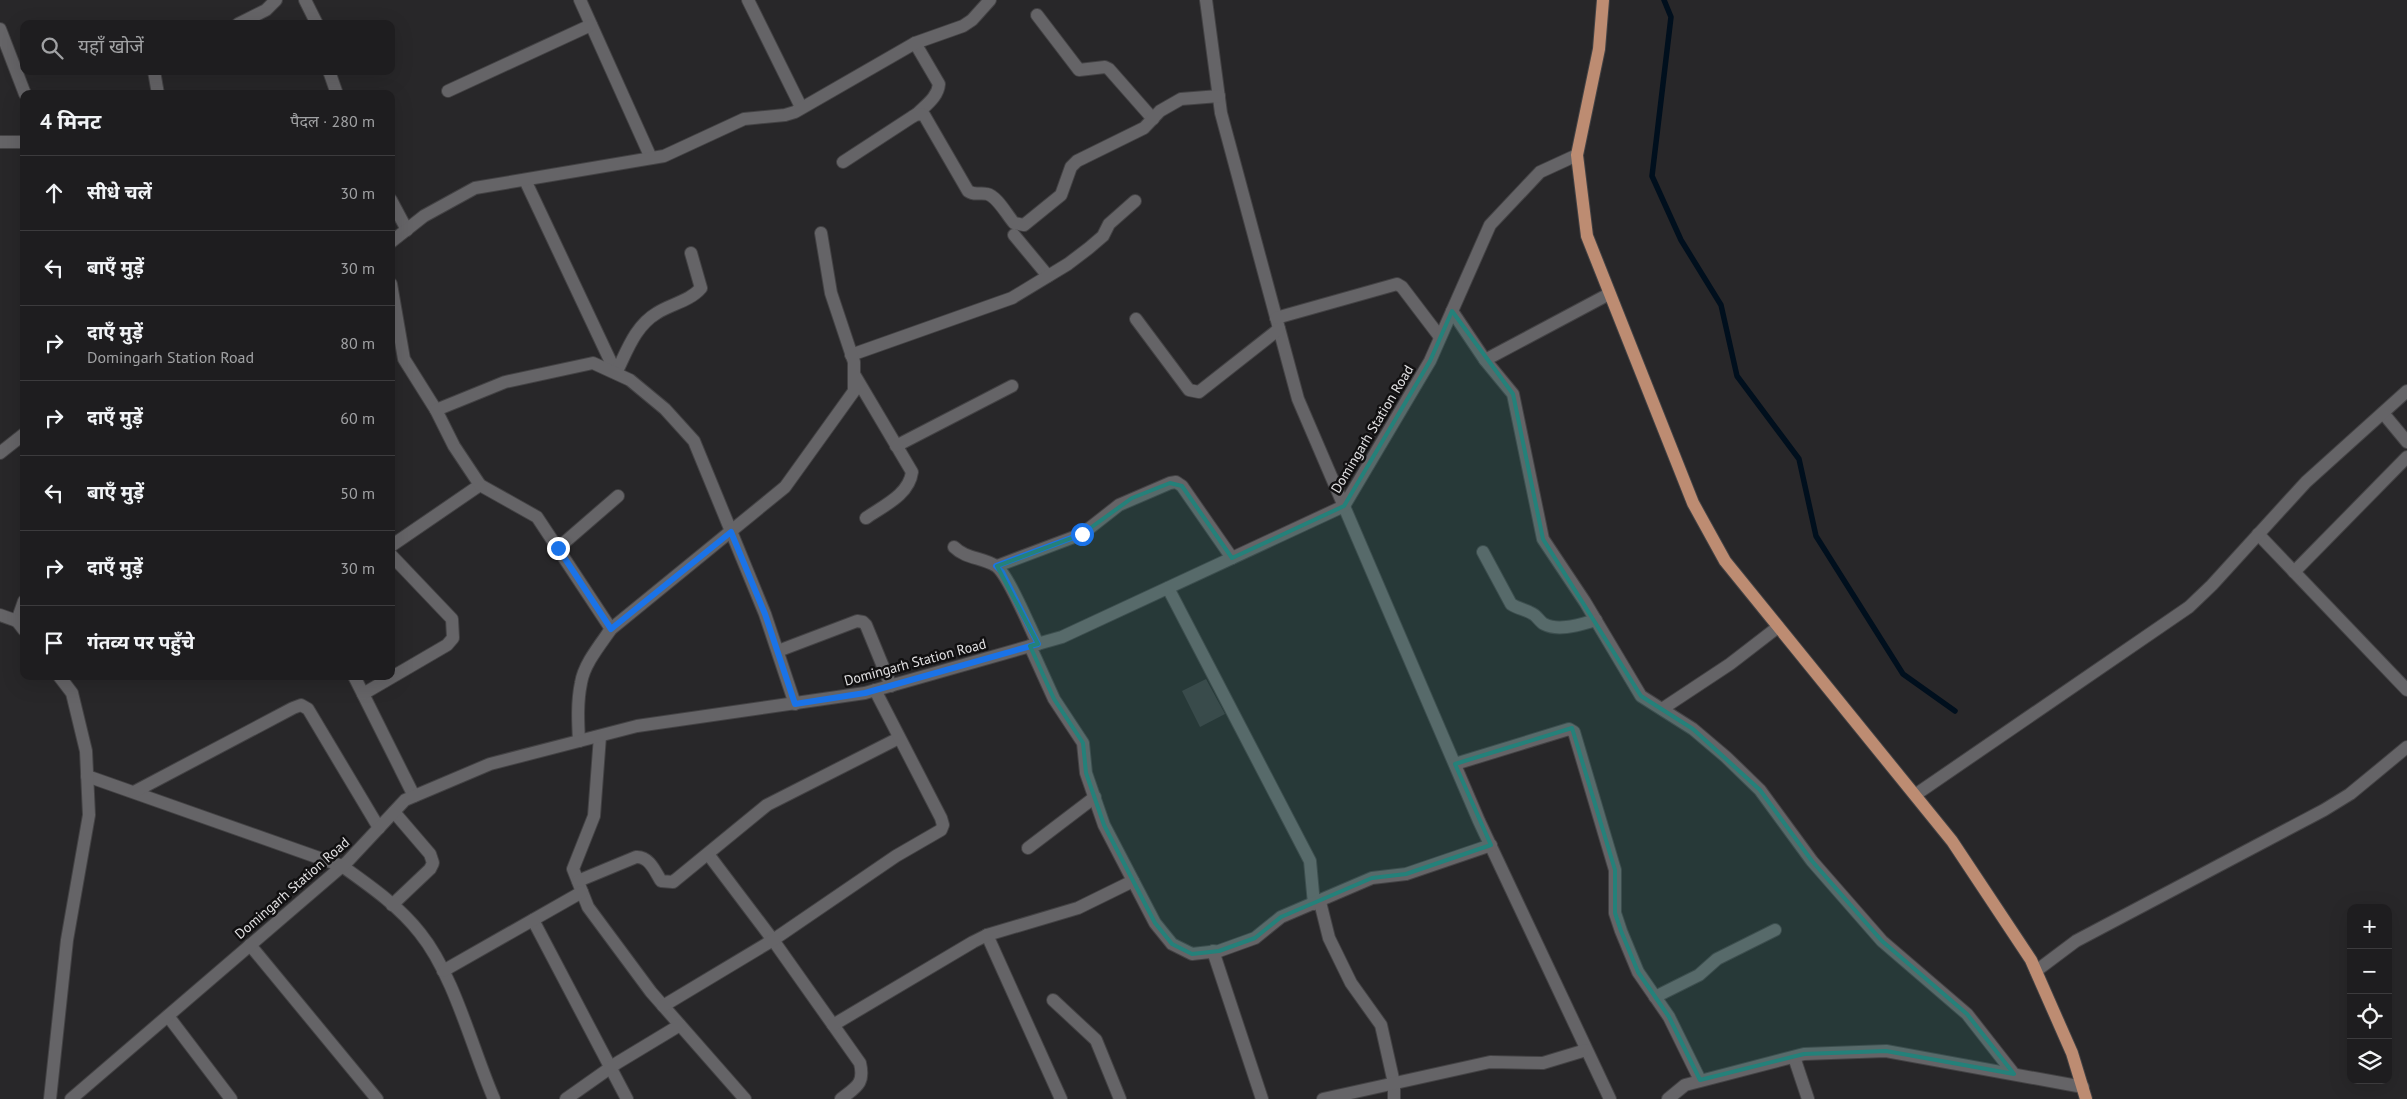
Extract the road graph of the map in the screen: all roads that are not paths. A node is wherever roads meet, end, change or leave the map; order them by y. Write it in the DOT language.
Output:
graph roads {
  1 [pos="276,0"];
  2 [pos="305,0"];
  3 [pos="580,0"];
  4 [pos="748,0"];
  5 [pos="990,0"];
  6 [pos="1206,0"];
  7 [pos="1603,0"];
  8 [pos="1037,15"];
  9 [pos="246,20"];
  10 [pos="315,20"];
  11 [pos="591,25"];
  12 [pos="0,28"];
  13 [pos="916,42"];
  14 [pos="155,75"];
  15 [pos="330,75"];
  16 [pos="23,90"];
  17 [pos="157,90"];
  18 [pos="336,90"];
  19 [pos="448,91"];
  20 [pos="1219,96"];
  21 [pos="801,107"];
  22 [pos="917,114"];
  23 [pos="1153,119"];
  24 [pos="0,142"];
  25 [pos="20,142"];
  26 [pos="1577,155"];
  27 [pos="652,158"];
  28 [pos="843,162"];
  29 [pos="525,180"];
  30 [pos="1135,201"];
  31 [pos="395,208"];
  32 [pos="407,230"];
  33 [pos="821,233"];
  34 [pos="1014,235"];
  35 [pos="395,239"];
  36 [pos="691,253"];
  37 [pos="1048,276"];
  38 [pos="1609,294"];
  39 [pos="395,307"];
  40 [pos="1452,311"];
  41 [pos="1136,318"];
  42 [pos="1277,324"];
  43 [pos="1440,337"];
  44 [pos="851,355"];
  45 [pos="1485,360"];
  46 [pos="616,373"];
  47 [pos="854,374"];
  48 [pos="1012,386"];
  49 [pos="2407,391"];
  50 [pos="436,410"];
  51 [pos="2383,413"];
  52 [pos="20,437"];
  53 [pos="2407,442"];
  54 [pos="896,446"];
  55 [pos="0,454"];
  56 [pos="2407,457"];
  57 [pos="480,485"];
  58 [pos="618,496"];
  59 [pos="1344,506"];
  60 [pos="866,518"];
  61 [pos="731,532"];
  62 [pos="2258,534"];
  63 [pos="395,543"];
  64 [pos="954,546"];
  65 [pos="558,548"];
  66 [pos="1483,552"];
  67 [pos="1232,558"];
  68 [pos="395,559"];
  69 [pos="996,566"];
  70 [pos="2294,572"];
  71 [pos="1168,588"];
  72 [pos="0,616"];
  73 [pos="1596,620"];
  74 [pos="20,625"];
  75 [pos="1778,627"];
  76 [pos="611,629"];
  77 [pos="1034,645"];
  78 [pos="778,651"];
  79 [pos="395,675"];
  80 [pos="62,680"];
  81 [pos="356,680"];
  82 [pos="387,680"];
  83 [pos="891,686"];
  84 [pos="875,690"];
  85 [pos="2407,690"];
  86 [pos="363,694"];
  87 [pos="795,704"];
  88 [pos="1662,709"];
  89 [pos="600,736"];
  90 [pos="899,738"];
  91 [pos="578,741"];
  92 [pos="2407,747"];
  93 [pos="1455,764"];
  94 [pos="87,776"];
  95 [pos="134,792"];
  96 [pos="1915,795"];
  97 [pos="414,796"];
  98 [pos="1095,797"];
  99 [pos="394,812"];
  100 [pos="379,828"];
  101 [pos="1491,845"];
  102 [pos="1028,848"];
  103 [pos="708,854"];
  104 [pos="342,866"];
  105 [pos="1133,881"];
  106 [pos="580,887"];
  107 [pos="1317,903"];
  108 [pos="392,904"];
  109 [pos="533,920"];
  110 [pos="1776,930"];
  111 [pos="987,935"];
  112 [pos="773,940"];
  113 [pos="250,945"];
  114 [pos="1213,952"];
  115 [pos="443,971"];
  116 [pos="2036,971"];
  117 [pos="1655,997"];
  118 [pos="1053,1000"];
  119 [pos="663,1006"];
  120 [pos="168,1016"];
  121 [pos="680,1025"];
  122 [pos="833,1025"];
  123 [pos="1586,1050"];
  124 [pos="1794,1057"];
  125 [pos="611,1067"];
  126 [pos="2014,1074"];
  127 [pos="1700,1080"];
  128 [pos="1394,1083"];
  129 [pos="2084,1093"];
  130 [pos="491,1098"];
  131 [pos="50,1099"];
  132 [pos="71,1099"];
  133 [pos="231,1099"];
  134 [pos="378,1099"];
  135 [pos="566,1099"];
  136 [pos="627,1099"];
  137 [pos="745,1099"];
  138 [pos="841,1099"];
  139 [pos="1061,1099"];
  140 [pos="1120,1099"];
  141 [pos="1262,1099"];
  142 [pos="1323,1099"];
  143 [pos="1394,1099"];
  144 [pos="1610,1099"];
  145 [pos="1668,1099"];
  146 [pos="1808,1099"];
  1 -- 9 [label="street"];
  2 -- 10 [label="street"];
  3 -- 11 [label="street"];
  4 -- 21 [label="street"];
  5 -- 13 [label="street"];
  6 -- 20 [label="street"];
  7 -- 26 [label="main road"];
  8 -- 23 [label="street"];
  11 -- 19 [label="street"];
  11 -- 27 [label="street"];
  12 -- 16 [label="street"];
  13 -- 21 [label="street"];
  13 -- 22 [label="street"];
  14 -- 17 [label="street"];
  15 -- 18 [label="street"];
  20 -- 23 [label="street"];
  20 -- 42 [label="street"];
  21 -- 27 [label="street"];
  22 -- 23 [label="street"];
  22 -- 28 [label="street"];
  24 -- 25 [label="street"];
  26 -- 38 [label="main road"];
  26 -- 40 [label="street, Domingarh Station Road"];
  27 -- 29 [label="street"];
  29 -- 32 [label="street"];
  29 -- 46 [label="street"];
  30 -- 37 [label="street"];
  31 -- 32 [label="street"];
  32 -- 35 [label="street"];
  33 -- 44 [label="street"];
  34 -- 37 [label="street"];
  36 -- 46 [label="street"];
  37 -- 44 [label="street"];
  38 -- 45 [label="street"];
  38 -- 75 [label="main road"];
  39 -- 50 [label="street"];
  40 -- 43 [label="street, Domingarh Station Road"];
  40 -- 45 [label="street"];
  41 -- 42 [label="street"];
  42 -- 43 [label="street"];
  42 -- 59 [label="street"];
  43 -- 59 [label="street, Domingarh Station Road"];
  44 -- 47 [label="street"];
  45 -- 73 [label="street"];
  46 -- 50 [label="street"];
  46 -- 61 [label="street"];
  47 -- 54 [label="street"];
  47 -- 61 [label="street"];
  48 -- 54 [label="street"];
  49 -- 51 [label="street"];
  50 -- 57 [label="street"];
  51 -- 53 [label="street"];
  51 -- 62 [label="street"];
  52 -- 55 [label="street"];
  54 -- 60 [label="street"];
  56 -- 70 [label="street"];
  57 -- 63 [label="street"];
  57 -- 65 [label="street"];
  58 -- 65 [label="street"];
  59 -- 67 [label="street, Domingarh Station Road"];
  59 -- 93 [label="street"];
  61 -- 76 [label="street"];
  61 -- 78 [label="street"];
  62 -- 70 [label="street"];
  62 -- 96 [label="street"];
  64 -- 69 [label="street"];
  65 -- 76 [label="street"];
  66 -- 73 [label="street"];
  67 -- 69 [label="street"];
  67 -- 71 [label="street, Domingarh Station Road"];
  68 -- 79 [label="street"];
  69 -- 77 [label="street"];
  70 -- 85 [label="street"];
  71 -- 77 [label="street, Domingarh Station Road"];
  71 -- 107 [label="street"];
  72 -- 74 [label="street"];
  73 -- 88 [label="street"];
  75 -- 88 [label="street"];
  75 -- 96 [label="main road"];
  76 -- 91 [label="street"];
  77 -- 83 [label="street, Domingarh Station Road"];
  77 -- 98 [label="street"];
  78 -- 83 [label="street"];
  78 -- 87 [label="street"];
  80 -- 94 [label="street"];
  81 -- 86 [label="street"];
  82 -- 86 [label="street"];
  83 -- 84 [label="street, Domingarh Station Road"];
  84 -- 87 [label="street, Domingarh Station Road"];
  84 -- 90 [label="street"];
  86 -- 97 [label="street"];
  87 -- 89 [label="street, Domingarh Station Road"];
  88 -- 126 [label="street"];
  89 -- 91 [label="street, Domingarh Station Road"];
  89 -- 106 [label="street"];
  90 -- 103 [label="street"];
  90 -- 112 [label="street"];
  91 -- 97 [label="street, Domingarh Station Road"];
  92 -- 116 [label="street"];
  93 -- 101 [label="street"];
  93 -- 117 [label="street"];
  94 -- 95 [label="street"];
  94 -- 131 [label="street"];
  95 -- 100 [label="street"];
  95 -- 104 [label="street"];
  96 -- 116 [label="main road"];
  97 -- 99 [label="street, Domingarh Station Road"];
  98 -- 102 [label="street"];
  98 -- 105 [label="street"];
  99 -- 100 [label="street, Domingarh Station Road"];
  99 -- 108 [label="street"];
  100 -- 104 [label="street, Domingarh Station Road"];
  101 -- 107 [label="street"];
  101 -- 123 [label="street"];
  103 -- 106 [label="street"];
  103 -- 112 [label="street"];
  104 -- 108 [label="street"];
  104 -- 113 [label="street, Domingarh Station Road"];
  105 -- 111 [label="street"];
  105 -- 114 [label="street"];
  106 -- 109 [label="street"];
  106 -- 119 [label="street"];
  107 -- 114 [label="street"];
  107 -- 128 [label="street"];
  108 -- 115 [label="street"];
  109 -- 115 [label="street"];
  109 -- 125 [label="street"];
  110 -- 117 [label="street"];
  111 -- 122 [label="street"];
  111 -- 139 [label="street"];
  112 -- 119 [label="street"];
  112 -- 122 [label="street"];
  113 -- 120 [label="street, Domingarh Station Road"];
  113 -- 134 [label="street"];
  114 -- 141 [label="street"];
  115 -- 130 [label="street"];
  116 -- 129 [label="main road"];
  117 -- 127 [label="street"];
  118 -- 140 [label="street"];
  119 -- 121 [label="street"];
  120 -- 132 [label="street, Domingarh Station Road"];
  120 -- 133 [label="street"];
  121 -- 125 [label="street"];
  121 -- 137 [label="street"];
  122 -- 138 [label="street"];
  123 -- 128 [label="street"];
  123 -- 144 [label="street"];
  124 -- 126 [label="street"];
  124 -- 127 [label="street"];
  124 -- 146 [label="street"];
  125 -- 135 [label="street"];
  125 -- 136 [label="street"];
  126 -- 129 [label="street"];
  127 -- 145 [label="street"];
  128 -- 142 [label="street"];
  128 -- 143 [label="street"];
}
